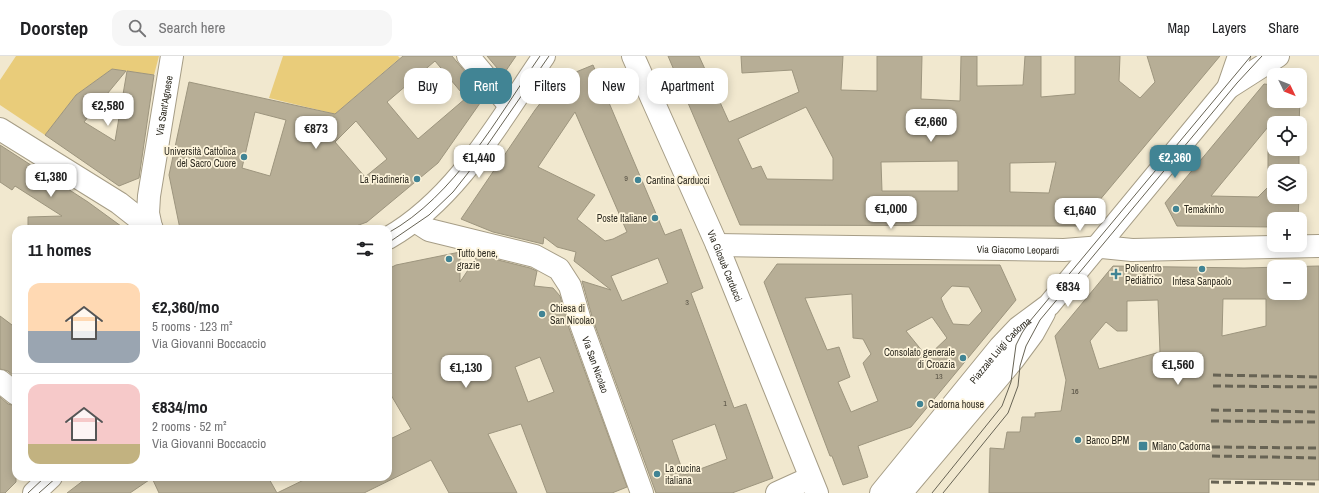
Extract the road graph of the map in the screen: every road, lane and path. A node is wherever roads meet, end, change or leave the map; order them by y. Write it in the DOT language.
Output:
graph roads {
  1 [pos="172,56"];
  2 [pos="468,56"];
  3 [pos="544,56"];
  4 [pos="633,56"];
  5 [pos="1239,56"];
  6 [pos="1278,56"];
  7 [pos="1228,88"];
  8 [pos="510,106"];
  9 [pos="0,129"];
  10 [pos="415,221"];
  11 [pos="147,225"];
  12 [pos="150,225"];
  13 [pos="392,235"];
  14 [pos="717,245"];
  15 [pos="1319,246"];
  16 [pos="1097,248"];
  17 [pos="1048,305"];
  18 [pos="0,381"];
  19 [pos="12,391"];
  20 [pos="47,481"];
  21 [pos="814,486"];
  22 [pos="34,493"];
  23 [pos="642,493"];
  24 [pos="777,493"];
  25 [pos="881,493"];
  26 [pos="901,493"];
  1 -- 12 [label="street, Via Sant'Agnese"];
  2 -- 8 [label="street"];
  3 -- 8 [label="street"];
  4 -- 14 [label="street, Via Giosuè Carducci"];
  5 -- 7 [label="street"];
  6 -- 7 [label="street"];
  7 -- 16 [label="street"];
  8 -- 10 [label="street"];
  9 -- 11 [label="street"];
  10 -- 13 [label="street"];
  10 -- 23 [label="street, Via San Nicolao"];
  14 -- 16 [label="street, Via Giacomo Leopardi"];
  14 -- 21 [label="street, Via Giosuè Carducci"];
  15 -- 16 [label="street, Via Giacomo Leopardi"];
  16 -- 17 [label="street"];
  17 -- 25 [label="street, Piazzale Luigi Cadorna"];
  17 -- 26 [label="street, Piazzale Luigi Cadorna"];
  18 -- 19 [label="street"];
  20 -- 22 [label="street"];
  21 -- 24 [label="street"];
}
